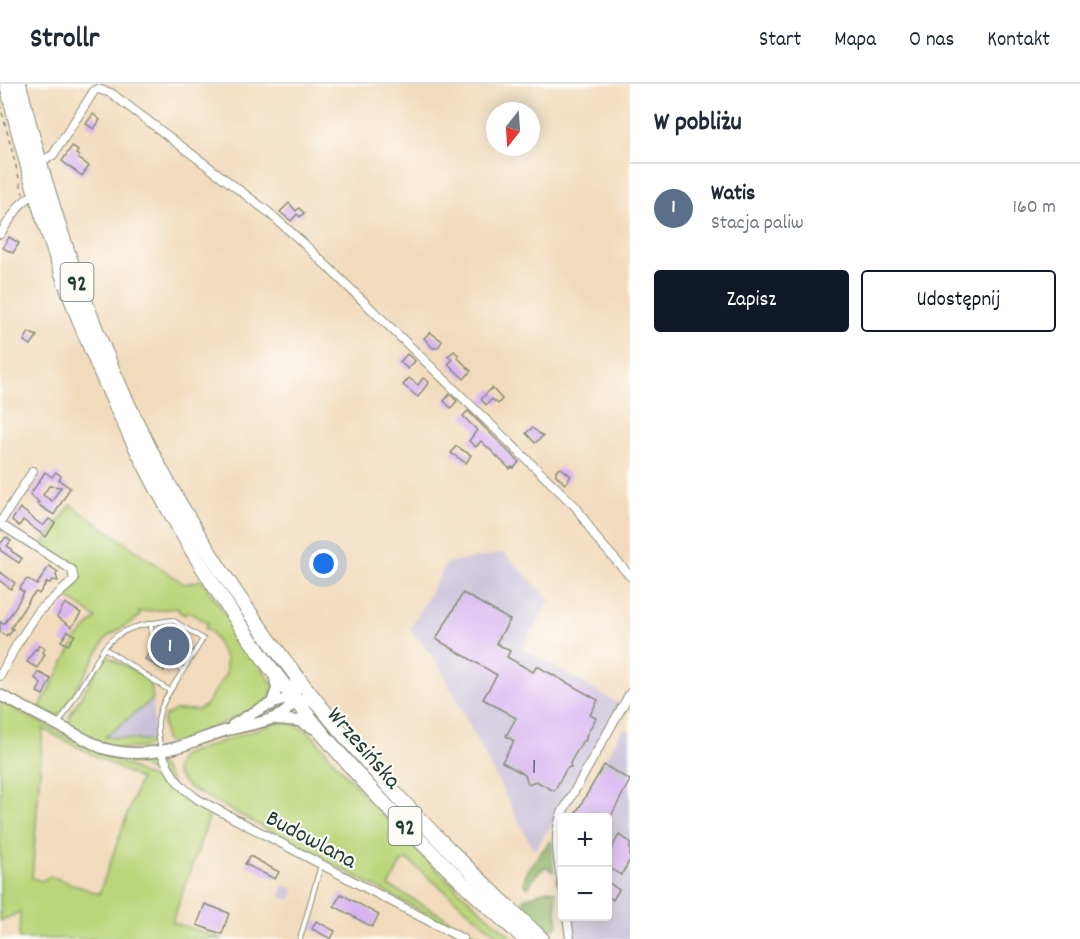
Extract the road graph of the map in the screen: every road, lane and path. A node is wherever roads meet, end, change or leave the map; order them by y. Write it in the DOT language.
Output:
graph roads {
  1 [pos="7,84"];
  2 [pos="19,84"];
  3 [pos="0,104"];
  4 [pos="38,163"];
  5 [pos="26,199"];
  6 [pos="0,234"];
  7 [pos="33,471"];
  8 [pos="0,524"];
  9 [pos="630,576"];
  10 [pos="151,623"];
  11 [pos="104,648"];
  12 [pos="272,668"];
  13 [pos="183,670"];
  14 [pos="293,671"];
  15 [pos="0,676"];
  16 [pos="170,691"];
  17 [pos="630,693"];
  18 [pos="0,695"];
  19 [pos="294,698"];
  20 [pos="271,705"];
  21 [pos="321,706"];
  22 [pos="266,720"];
  23 [pos="58,726"];
  24 [pos="222,732"];
  25 [pos="325,736"];
  26 [pos="161,751"];
  27 [pos="321,865"];
  28 [pos="560,867"];
  29 [pos="568,921"];
  30 [pos="300,939"];
  31 [pos="463,939"];
  32 [pos="525,939"];
  33 [pos="542,939"];
  34 [pos="570,939"];
  1 -- 12 [label="main road, Wrzesińska / 92"];
  2 -- 4 [label="main road, 92"];
  3 -- 5 [label="path"];
  4 -- 9 [label="street"];
  4 -- 14 [label="main road, Wrzesińska / 92"];
  5 -- 6 [label="street"];
  7 -- 8 [label="street"];
  8 -- 15 [label="street"];
  10 -- 11 [label="lane"];
  10 -- 13 [label="lane"];
  10 -- 13 [label="lane"];
  11 -- 16 [label="lane"];
  11 -- 23 [label="lane"];
  12 -- 19 [label="main road, Wrzesińska / 92"];
  12 -- 20 [label="street"];
  13 -- 16 [label="lane"];
  14 -- 19 [label="street"];
  14 -- 21 [label="main road, Wrzesińska / 92"];
  16 -- 26 [label="lane"];
  17 -- 28 [label="street"];
  18 -- 23 [label="street"];
  19 -- 20 [label="street"];
  19 -- 21 [label="street"];
  19 -- 22 [label="street"];
  19 -- 25 [label="main road, Wrzesińska / 92"];
  20 -- 24 [label="street"];
  21 -- 33 [label="main road, Wrzesińska / 92"];
  22 -- 24 [label="street"];
  22 -- 25 [label="street"];
  23 -- 26 [label="street"];
  24 -- 26 [label="street"];
  25 -- 32 [label="main road, Wrzesińska / 92"];
  26 -- 27 [label="street, Budowlana"];
  27 -- 30 [label="lane"];
  27 -- 31 [label="street, Budowlana"];
  29 -- 34 [label="street"];
}
